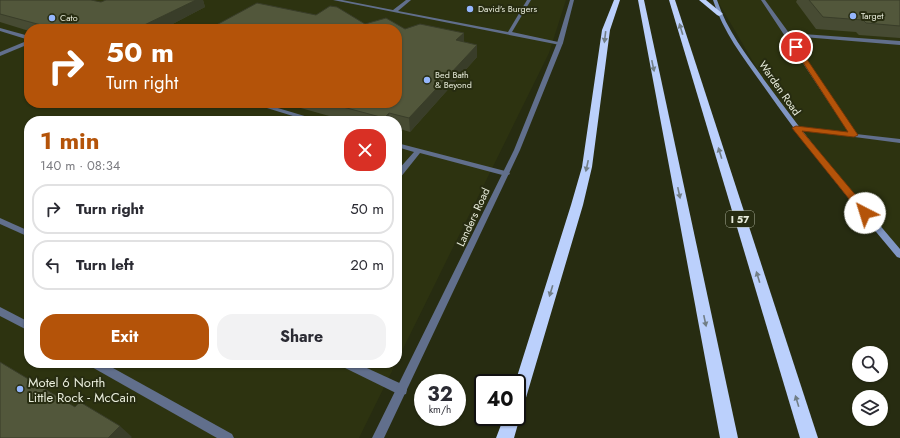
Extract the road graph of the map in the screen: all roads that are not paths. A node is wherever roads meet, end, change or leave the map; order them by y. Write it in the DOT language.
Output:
graph roads {
  1 [pos="335,0"];
  2 [pos="408,0"];
  3 [pos="529,0"];
  4 [pos="572,0"];
  5 [pos="617,0"];
  6 [pos="641,0"];
  7 [pos="672,0"];
  8 [pos="702,0"];
  9 [pos="715,0"];
  10 [pos="763,0"];
  11 [pos="394,11"];
  12 [pos="719,14"];
  13 [pos="0,29"];
  14 [pos="509,34"];
  15 [pos="787,34"];
  16 [pos="24,36"];
  17 [pos="900,43"];
  18 [pos="24,44"];
  19 [pos="560,44"];
  20 [pos="0,54"];
  21 [pos="271,108"];
  22 [pos="299,116"];
  23 [pos="796,128"];
  24 [pos="854,135"];
  25 [pos="900,141"];
  26 [pos="402,146"];
  27 [pos="418,151"];
  28 [pos="402,170"];
  29 [pos="506,174"];
  30 [pos="0,222"];
  31 [pos="24,232"];
  32 [pos="900,255"];
  33 [pos="0,311"];
  34 [pos="24,324"];
  35 [pos="103,368"];
  36 [pos="356,368"];
  37 [pos="525,374"];
  38 [pos="402,390"];
  39 [pos="509,426"];
  40 [pos="228,438"];
  41 [pos="378,438"];
  42 [pos="506,438"];
  43 [pos="729,438"];
  44 [pos="809,438"];
  1 -- 11 [label="street"];
  2 -- 11 [label="street"];
  3 -- 14 [label="street"];
  4 -- 19 [label="street, Landers Road"];
  5 -- 37 [label="highway, one-way"];
  6 -- 43 [label="highway, one-way"];
  44 -- 7 [label="highway, I 57, one-way"];
  8 -- 12 [label="highway"];
  9 -- 12 [label="street, Warden Road"];
  10 -- 15 [label="street"];
  11 -- 14 [label="street"];
  12 -- 23 [label="street, Warden Road"];
  13 -- 16 [label="street"];
  14 -- 19 [label="street"];
  15 -- 17 [label="street"];
  15 -- 24 [label="street"];
  18 -- 20 [label="street"];
  19 -- 29 [label="street, Landers Road"];
  21 -- 22 [label="street"];
  23 -- 24 [label="street"];
  23 -- 32 [label="street, Warden Road"];
  24 -- 25 [label="street"];
  26 -- 27 [label="street"];
  27 -- 28 [label="street"];
  27 -- 29 [label="street"];
  29 -- 38 [label="street, Landers Road"];
  30 -- 31 [label="street"];
  33 -- 34 [label="street"];
  35 -- 40 [label="street"];
  36 -- 38 [label="street"];
  38 -- 41 [label="street, Landers Road"];
  39 -- 42 [label="highway"];
}
